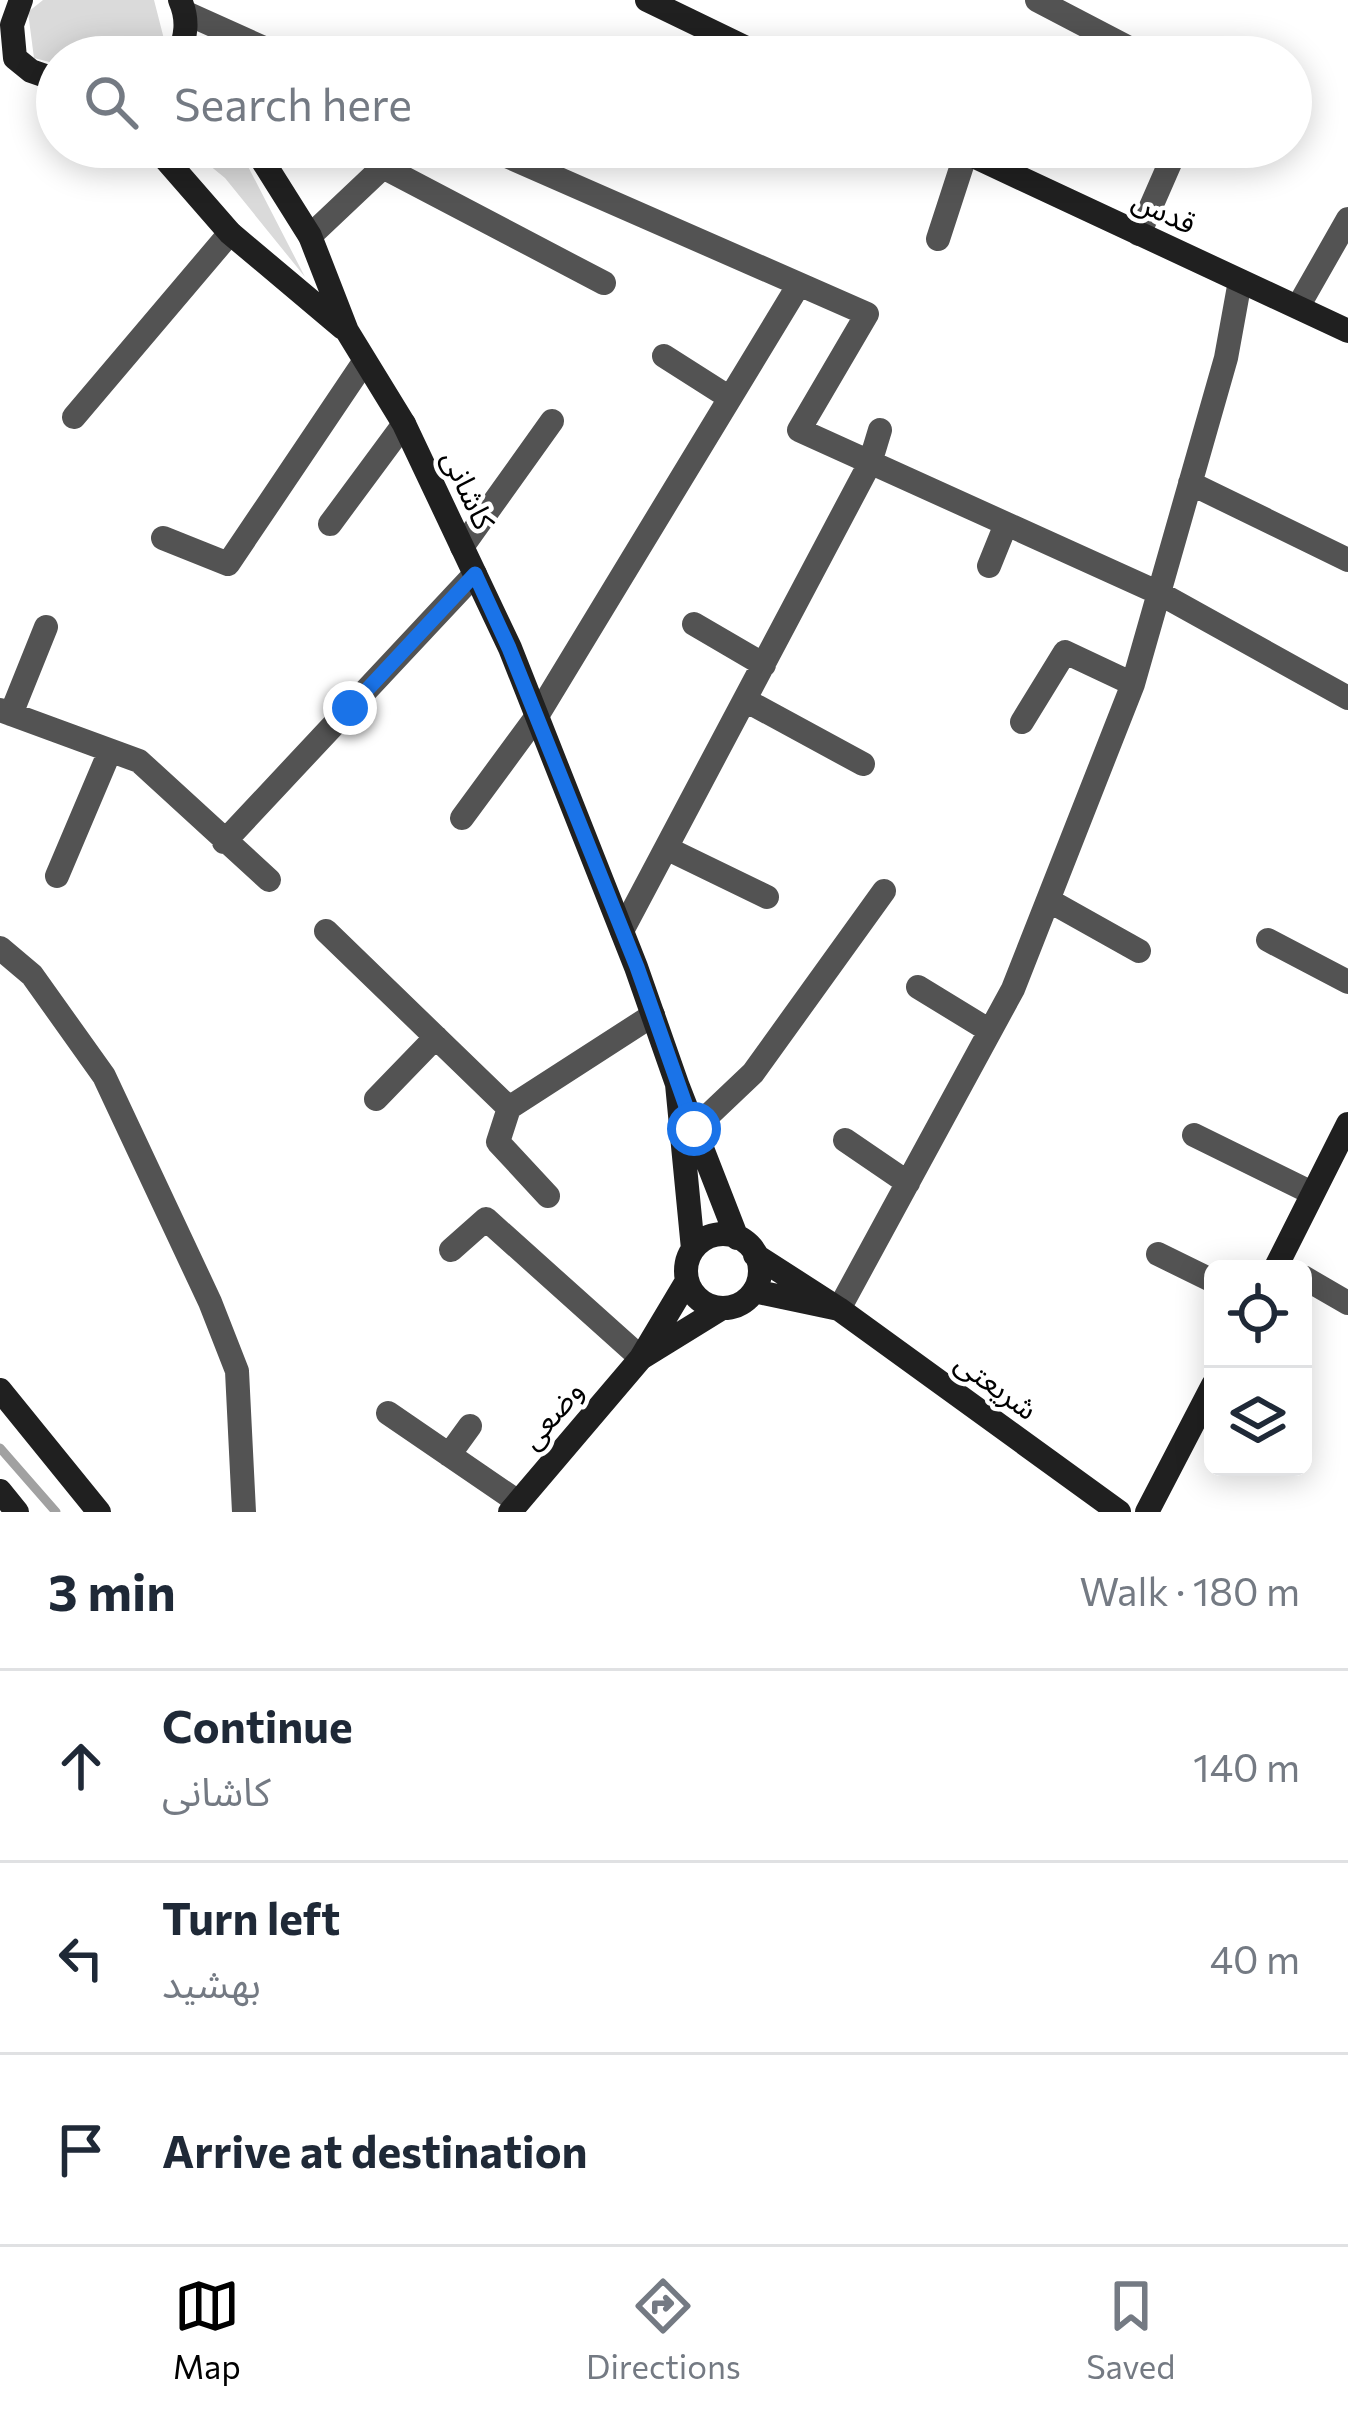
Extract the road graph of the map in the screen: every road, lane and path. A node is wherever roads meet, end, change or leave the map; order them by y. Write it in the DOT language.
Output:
graph roads {
  1 [pos="19,0"];
  2 [pos="647,0"];
  3 [pos="1037,0"];
  4 [pos="0,13"];
  5 [pos="722,36"];
  6 [pos="1106,36"];
  7 [pos="8,60"];
  8 [pos="36,73"];
  9 [pos="174,168"];
  10 [pos="267,168"];
  11 [pos="382,168"];
  12 [pos="385,168"];
  13 [pos="532,168"];
  14 [pos="956,168"];
  15 [pos="998,168"];
  16 [pos="1168,168"];
  17 [pos="1348,219"];
  18 [pos="230,232"];
  19 [pos="1139,234"];
  20 [pos="310,236"];
  21 [pos="938,239"];
  22 [pos="1240,281"];
  23 [pos="604,283"];
  24 [pos="798,286"];
  25 [pos="1299,305"];
  26 [pos="347,331"];
  27 [pos="1348,331"];
  28 [pos="664,356"];
  29 [pos="364,362"];
  30 [pos="730,398"];
  31 [pos="74,417"];
  32 [pos="552,421"];
  33 [pos="404,424"];
  34 [pos="880,430"];
  35 [pos="870,463"];
  36 [pos="1190,483"];
  37 [pos="330,524"];
  38 [pos="1006,524"];
  39 [pos="164,538"];
  40 [pos="462,547"];
  41 [pos="1348,560"];
  42 [pos="989,566"];
  43 [pos="475,574"];
  44 [pos="1159,592"];
  45 [pos="694,624"];
  46 [pos="46,627"];
  47 [pos="764,664"];
  48 [pos="1133,684"];
  49 [pos="1348,698"];
  50 [pos="745,700"];
  51 [pos="6,712"];
  52 [pos="537,716"];
  53 [pos="1022,722"];
  54 [pos="110,751"];
  55 [pos="863,764"];
  56 [pos="462,818"];
  57 [pos="224,842"];
  58 [pos="667,848"];
  59 [pos="57,875"];
  60 [pos="269,880"];
  61 [pos="884,891"];
  62 [pos="767,897"];
  63 [pos="1048,900"];
  64 [pos="326,931"];
  65 [pos="622,931"];
  66 [pos="1268,940"];
  67 [pos="0,947"];
  68 [pos="1139,951"];
  69 [pos="1348,982"];
  70 [pos="918,987"];
  71 [pos="653,1015"];
  72 [pos="990,1030"];
  73 [pos="436,1037"];
  74 [pos="677,1084"];
  75 [pos="376,1099"];
  76 [pos="509,1108"];
  77 [pos="1348,1124"];
  78 [pos="694,1129"];
  79 [pos="1195,1135"];
  80 [pos="845,1140"];
  81 [pos="908,1183"];
  82 [pos="1312,1193"];
  83 [pos="548,1196"];
  84 [pos="746,1246"];
  85 [pos="693,1249"];
  86 [pos="451,1250"];
  87 [pos="1158,1254"];
  88 [pos="1283,1260"];
  89 [pos="1204,1277"];
  90 [pos="687,1281"];
  91 [pos="1312,1282"];
  92 [pos="754,1291"];
  93 [pos="1348,1303"];
  94 [pos="722,1308"];
  95 [pos="839,1309"];
  96 [pos="640,1358"];
  97 [pos="0,1390"];
  98 [pos="1204,1402"];
  99 [pos="388,1413"];
  100 [pos="470,1426"];
  101 [pos="449,1455"];
  102 [pos="0,1491"];
  103 [pos="514,1507"];
  104 [pos="17,1512"];
  105 [pos="99,1512"];
  106 [pos="244,1512"];
  107 [pos="1119,1512"];
  108 [pos="1147,1512"];
  1 -- 4 [label="street"];
  1 -- 7 [label="street"];
  2 -- 5 [label="street"];
  3 -- 6 [label="street"];
  7 -- 8 [label="street"];
  9 -- 18 [label="street"];
  10 -- 20 [label="street"];
  11 -- 20 [label="street"];
  12 -- 23 [label="street"];
  13 -- 24 [label="street"];
  14 -- 21 [label="street"];
  15 -- 19 [label="street, قدس"];
  16 -- 19 [label="street"];
  17 -- 25 [label="street"];
  18 -- 26 [label="street"];
  18 -- 31 [label="street"];
  19 -- 22 [label="street, قدس"];
  20 -- 26 [label="street"];
  22 -- 25 [label="street, قدس"];
  22 -- 36 [label="street"];
  24 -- 30 [label="street"];
  24 -- 35 [label="street"];
  25 -- 27 [label="street, قدس"];
  26 -- 29 [label="street, کاشانی"];
  28 -- 30 [label="street"];
  29 -- 33 [label="street, کاشانی"];
  29 -- 39 [label="street"];
  30 -- 52 [label="street"];
  32 -- 40 [label="street"];
  33 -- 37 [label="street"];
  33 -- 40 [label="street, کاشانی"];
  34 -- 35 [label="street"];
  35 -- 38 [label="street"];
  35 -- 47 [label="street"];
  36 -- 41 [label="street"];
  36 -- 44 [label="street"];
  38 -- 42 [label="street"];
  38 -- 44 [label="street"];
  40 -- 43 [label="street, کاشانی"];
  43 -- 52 [label="street, کاشانی"];
  43 -- 57 [label="street"];
  44 -- 48 [label="street"];
  44 -- 49 [label="street"];
  45 -- 47 [label="street"];
  46 -- 51 [label="street"];
  47 -- 50 [label="street"];
  48 -- 53 [label="street"];
  48 -- 63 [label="street"];
  50 -- 55 [label="street"];
  50 -- 58 [label="street"];
  51 -- 54 [label="street"];
  52 -- 56 [label="street"];
  52 -- 65 [label="street, کاشانی"];
  54 -- 57 [label="street"];
  54 -- 59 [label="street"];
  57 -- 60 [label="street"];
  58 -- 62 [label="street"];
  58 -- 65 [label="street"];
  61 -- 78 [label="street"];
  63 -- 68 [label="street"];
  63 -- 72 [label="street"];
  64 -- 73 [label="street"];
  65 -- 71 [label="street, کاشانی"];
  66 -- 69 [label="street"];
  67 -- 106 [label="street"];
  70 -- 72 [label="street"];
  71 -- 74 [label="street, کاشانی"];
  71 -- 76 [label="street"];
  72 -- 81 [label="street"];
  73 -- 75 [label="street"];
  73 -- 76 [label="street"];
  74 -- 78 [label="street"];
  74 -- 85 [label="street"];
  76 -- 83 [label="street"];
  77 -- 82 [label="street"];
  78 -- 84 [label="street"];
  79 -- 82 [label="street"];
  80 -- 81 [label="street"];
  81 -- 95 [label="street"];
  82 -- 88 [label="street"];
  84 -- 85 [label="street"];
  84 -- 92 [label="street"];
  84 -- 95 [label="street, شریعتی"];
  85 -- 90 [label="street"];
  86 -- 96 [label="street"];
  87 -- 89 [label="street"];
  90 -- 94 [label="street"];
  90 -- 96 [label="street"];
  91 -- 93 [label="street"];
  92 -- 94 [label="street"];
  92 -- 95 [label="street"];
  94 -- 96 [label="street"];
  95 -- 107 [label="street, شریعتی"];
  96 -- 103 [label="street, وضعی"];
  97 -- 105 [label="street"];
  98 -- 108 [label="street"];
  99 -- 101 [label="street"];
  100 -- 101 [label="street"];
  101 -- 103 [label="street"];
  102 -- 104 [label="street"];
}
